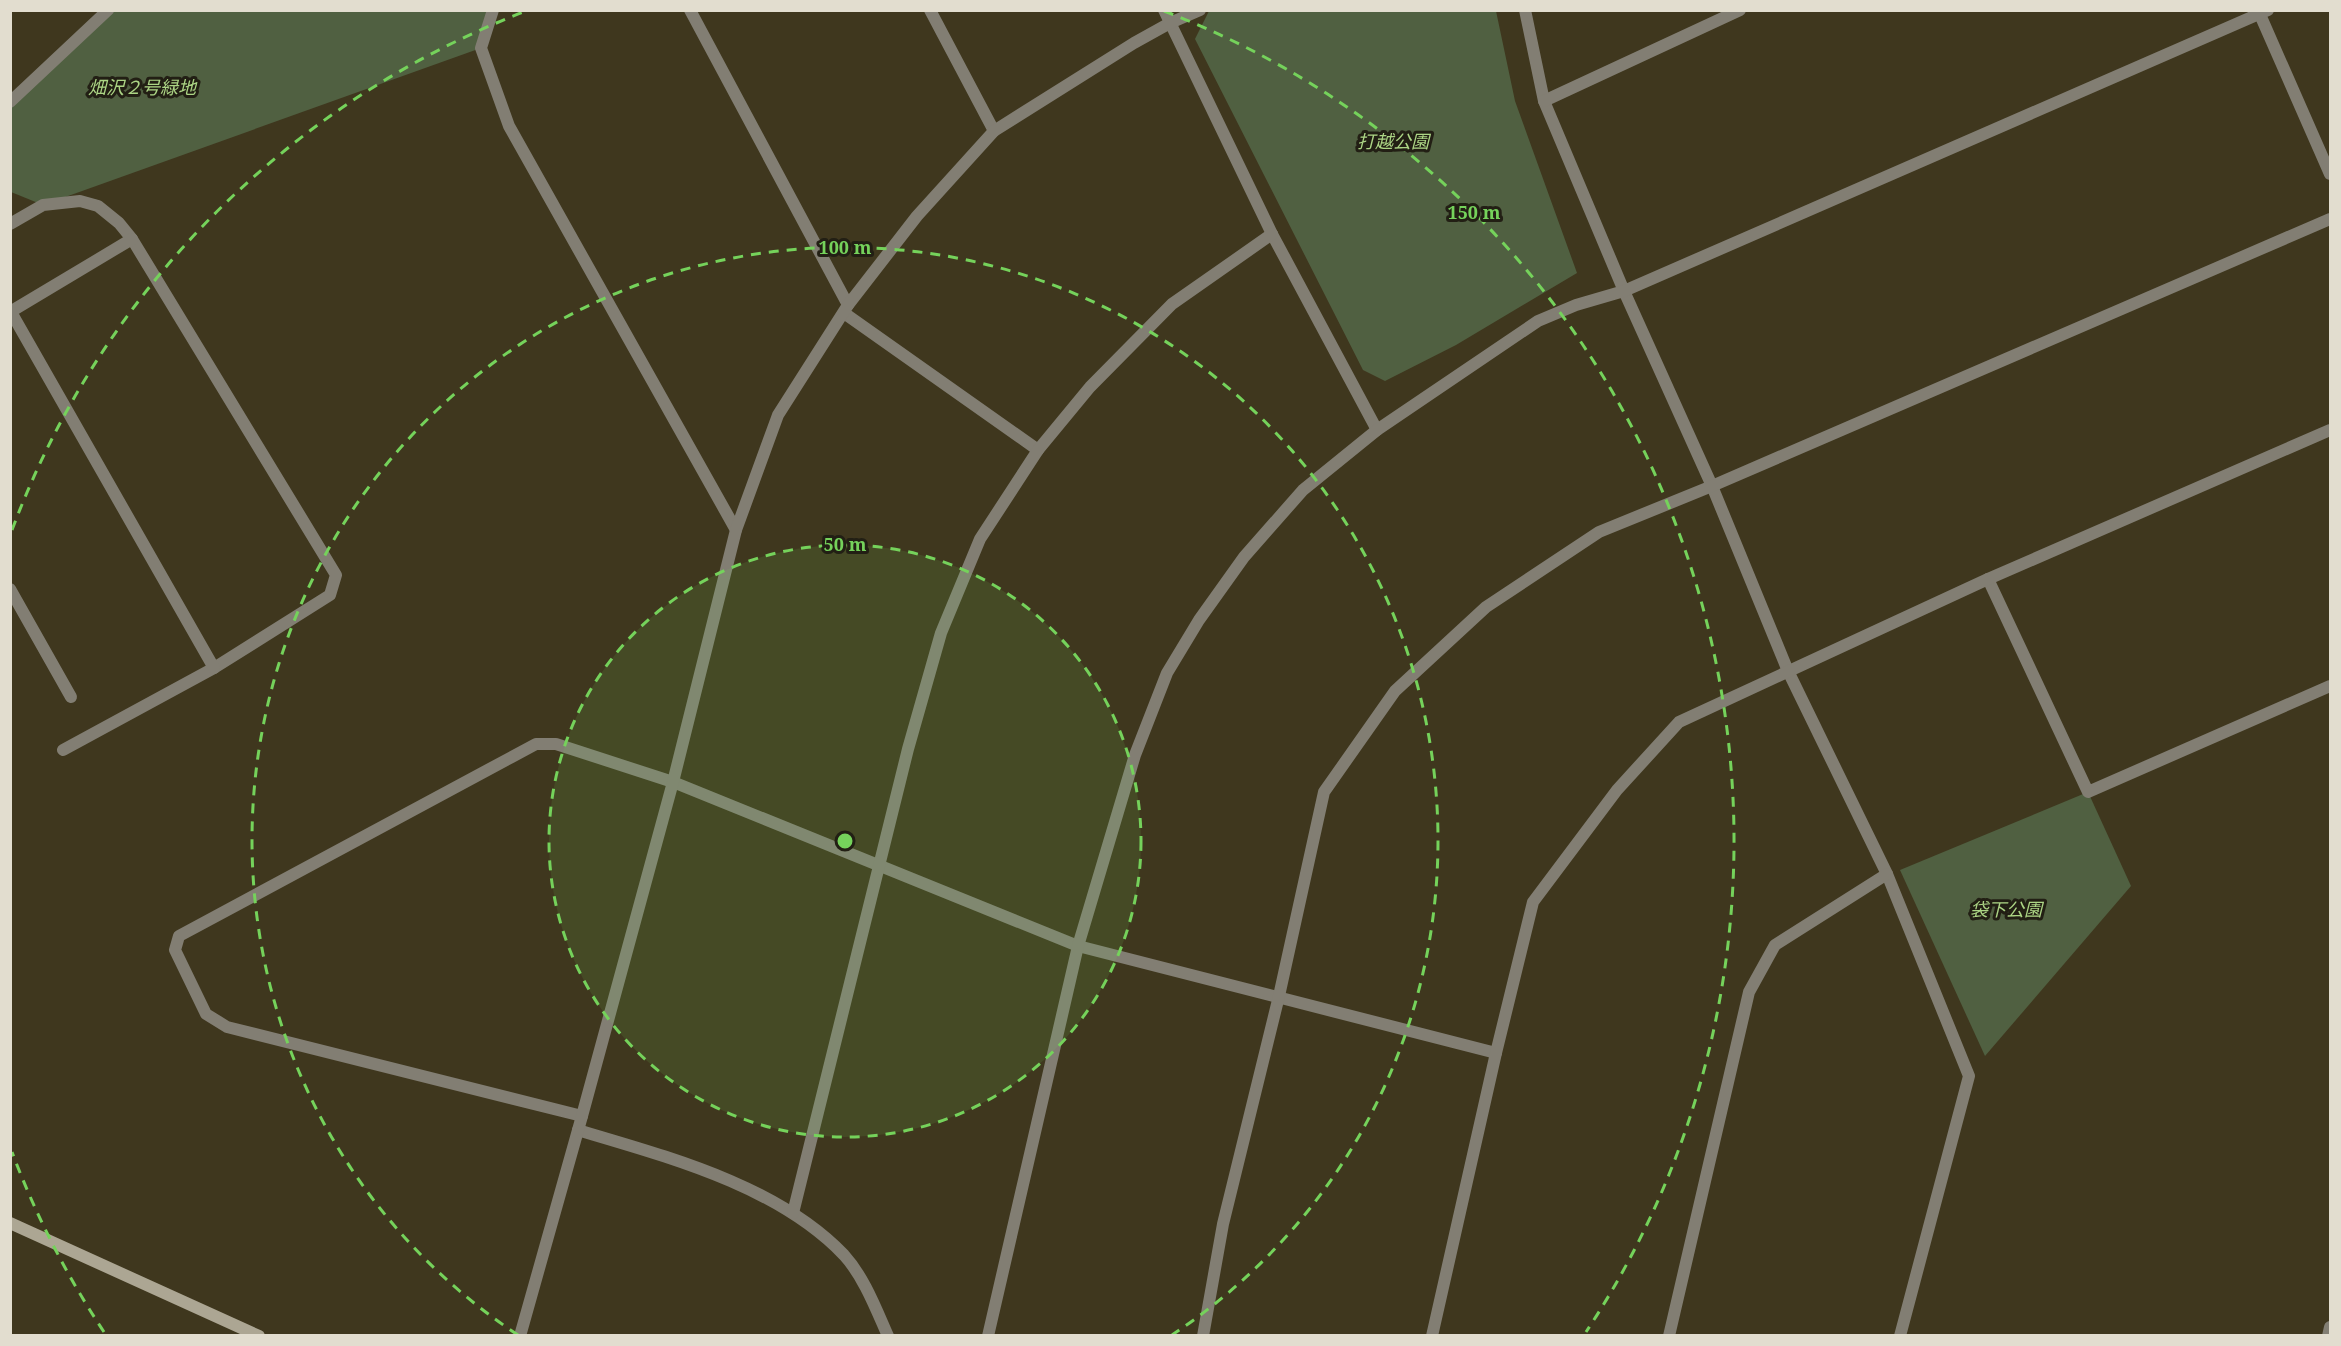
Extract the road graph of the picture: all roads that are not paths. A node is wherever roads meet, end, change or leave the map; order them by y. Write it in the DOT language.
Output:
graph roads {
  1 [pos="108,10"];
  2 [pos="493,10"];
  3 [pos="690,10"];
  4 [pos="930,10"];
  5 [pos="1164,10"];
  6 [pos="1200,10"];
  7 [pos="1525,10"];
  8 [pos="1740,10"];
  9 [pos="2262,12"];
  10 [pos="1170,23"];
  11 [pos="1544,101"];
  12 [pos="10,102"];
  13 [pos="994,131"];
  14 [pos="2331,174"];
  15 [pos="2331,219"];
  16 [pos="10,224"];
  17 [pos="1272,234"];
  18 [pos="132,239"];
  19 [pos="1624,291"];
  20 [pos="846,309"];
  21 [pos="11,312"];
  22 [pos="1377,430"];
  23 [pos="2331,430"];
  24 [pos="1038,450"];
  25 [pos="1712,486"];
  26 [pos="736,530"];
  27 [pos="1988,579"];
  28 [pos="10,589"];
  29 [pos="214,668"];
  30 [pos="1788,671"];
  31 [pos="2331,686"];
  32 [pos="72,697"];
  33 [pos="63,750"];
  34 [pos="673,782"];
  35 [pos="879,867"];
  36 [pos="1887,874"];
  37 [pos="1078,946"];
  38 [pos="1279,996"];
  39 [pos="1496,1053"];
  40 [pos="582,1116"];
  41 [pos="578,1130"];
  42 [pos="793,1213"];
  43 [pos="10,1223"];
  44 [pos="2331,1327"];
  45 [pos="259,1335"];
  46 [pos="520,1335"];
  47 [pos="888,1335"];
  48 [pos="988,1335"];
  49 [pos="1203,1335"];
  50 [pos="1432,1335"];
  51 [pos="1670,1335"];
  52 [pos="1900,1335"];
  53 [pos="2328,1335"];
  1 -- 12 [label="street"];
  2 -- 26 [label="street"];
  3 -- 20 [label="street"];
  4 -- 13 [label="street"];
  5 -- 10 [label="street"];
  6 -- 10 [label="street"];
  7 -- 11 [label="street"];
  8 -- 11 [label="street"];
  9 -- 14 [label="street"];
  9 -- 19 [label="street"];
  10 -- 13 [label="street"];
  10 -- 17 [label="street"];
  11 -- 19 [label="street"];
  13 -- 20 [label="street"];
  15 -- 25 [label="street"];
  16 -- 18 [label="street"];
  17 -- 22 [label="street"];
  17 -- 24 [label="street"];
  18 -- 21 [label="street"];
  18 -- 29 [label="street"];
  19 -- 22 [label="street"];
  19 -- 25 [label="street"];
  20 -- 24 [label="street"];
  20 -- 26 [label="street"];
  21 -- 29 [label="street"];
  22 -- 37 [label="street"];
  23 -- 27 [label="street"];
  24 -- 35 [label="street"];
  25 -- 30 [label="street"];
  25 -- 38 [label="street"];
  26 -- 34 [label="street"];
  27 -- 30 [label="street"];
  27 -- 31 [label="street"];
  28 -- 32 [label="street"];
  29 -- 33 [label="street"];
  30 -- 36 [label="street"];
  30 -- 39 [label="street"];
  34 -- 35 [label="street"];
  34 -- 40 [label="street"];
  34 -- 40 [label="street"];
  35 -- 37 [label="street"];
  35 -- 42 [label="street"];
  36 -- 51 [label="street"];
  36 -- 52 [label="street"];
  37 -- 38 [label="street"];
  37 -- 48 [label="street"];
  38 -- 39 [label="street"];
  38 -- 49 [label="street"];
  39 -- 50 [label="street"];
  40 -- 41 [label="street"];
  41 -- 42 [label="street"];
  41 -- 46 [label="street"];
  42 -- 47 [label="street"];
  43 -- 45 [label="street"];
  44 -- 53 [label="street"];
}
